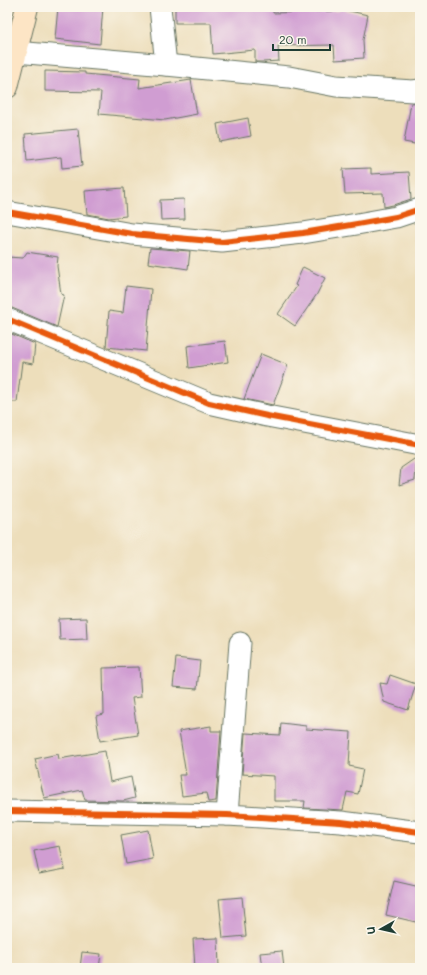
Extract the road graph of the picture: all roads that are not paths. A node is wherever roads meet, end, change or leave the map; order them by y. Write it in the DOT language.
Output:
graph roads {
  1 [pos="27,7"];
  2 [pos="160,7"];
  3 [pos="16,52"];
  4 [pos="166,65"];
  5 [pos="7,87"];
  6 [pos="420,90"];
  7 [pos="420,209"];
  8 [pos="7,212"];
  9 [pos="7,319"];
  10 [pos="420,446"];
  11 [pos="240,643"];
  12 [pos="7,811"];
  13 [pos="227,815"];
  14 [pos="420,832"];
  1 -- 3 [label="main road"];
  2 -- 4 [label="street"];
  3 -- 4 [label="street"];
  3 -- 5 [label="main road"];
  4 -- 6 [label="street"];
  7 -- 8 [label="street"];
  9 -- 10 [label="street"];
  11 -- 13 [label="street"];
  12 -- 13 [label="street"];
  13 -- 14 [label="street"];
}
